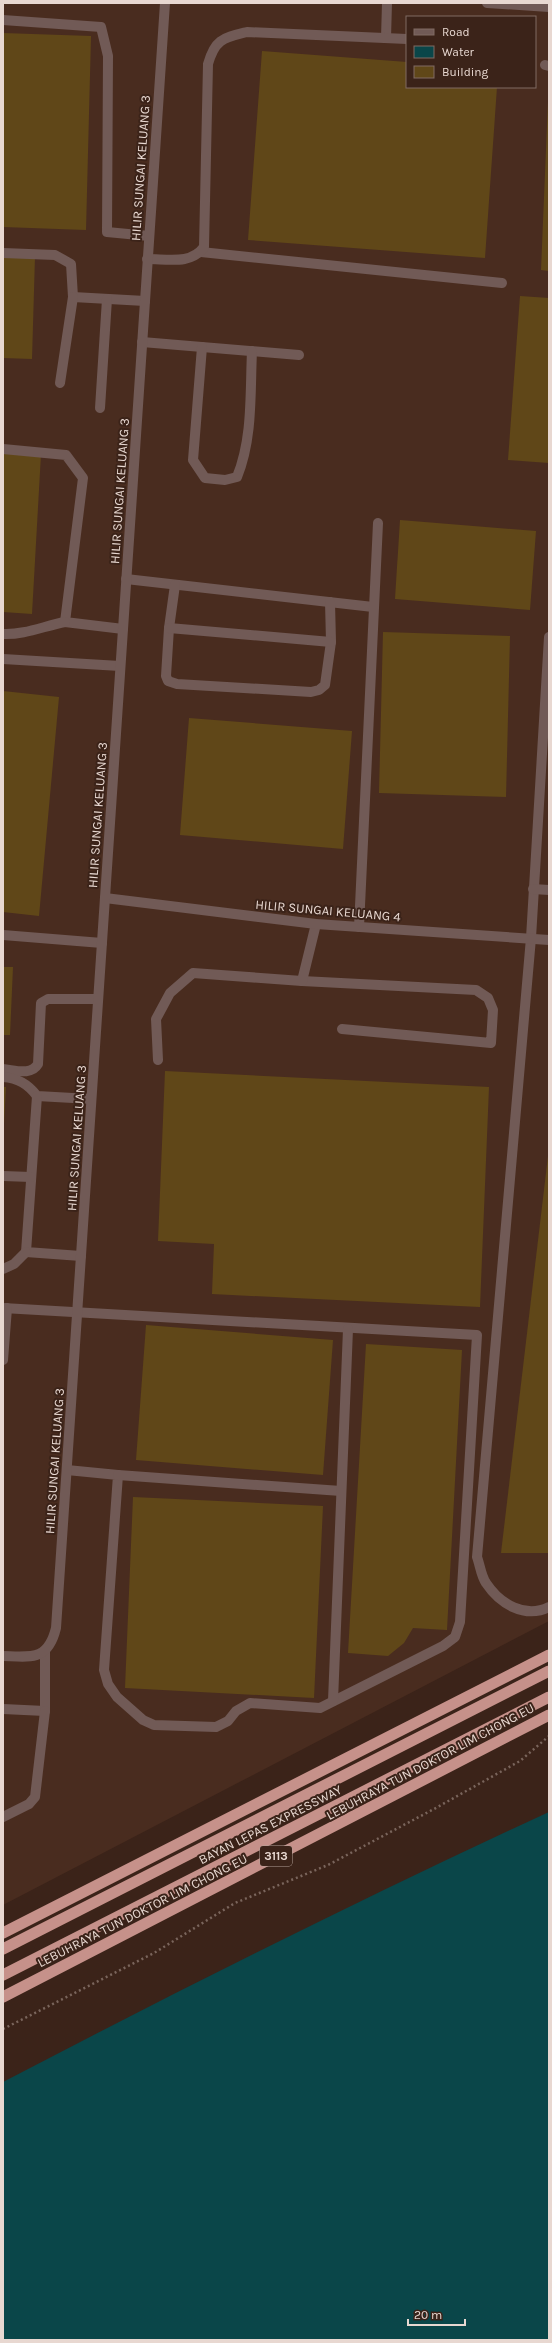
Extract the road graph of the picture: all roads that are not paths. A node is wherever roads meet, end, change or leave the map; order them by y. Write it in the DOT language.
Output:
graph roads {
  1 [pos="164,3"];
  2 [pos="387,3"];
  3 [pos="487,3"];
  4 [pos="536,5"];
  5 [pos="549,7"];
  6 [pos="3,20"];
  7 [pos="386,38"];
  8 [pos="406,39"];
  9 [pos="149,236"];
  10 [pos="201,252"];
  11 [pos="3,253"];
  12 [pos="147,259"];
  13 [pos="502,283"];
  14 [pos="73,297"];
  15 [pos="107,299"];
  16 [pos="145,301"];
  17 [pos="142,342"];
  18 [pos="202,347"];
  19 [pos="252,351"];
  20 [pos="299,355"];
  21 [pos="60,383"];
  22 [pos="100,408"];
  23 [pos="3,449"];
  24 [pos="378,523"];
  25 [pos="126,579"];
  26 [pos="175,584"];
  27 [pos="330,602"];
  28 [pos="373,607"];
  29 [pos="65,622"];
  30 [pos="123,628"];
  31 [pos="169,628"];
  32 [pos="3,634"];
  33 [pos="549,637"];
  34 [pos="331,642"];
  35 [pos="3,659"];
  36 [pos="120,666"];
  37 [pos="533,889"];
  38 [pos="549,890"];
  39 [pos="105,898"];
  40 [pos="316,924"];
  41 [pos="359,927"];
  42 [pos="3,936"];
  43 [pos="531,938"];
  44 [pos="549,940"];
  45 [pos="102,943"];
  46 [pos="302,981"];
  47 [pos="98,999"];
  48 [pos="342,1029"];
  49 [pos="158,1060"];
  50 [pos="3,1069"];
  51 [pos="3,1077"];
  52 [pos="37,1096"];
  53 [pos="91,1098"];
  54 [pos="3,1176"];
  55 [pos="31,1177"];
  56 [pos="26,1252"];
  57 [pos="81,1256"];
  58 [pos="3,1269"];
  59 [pos="5,1308"];
  60 [pos="77,1313"];
  61 [pos="348,1329"];
  62 [pos="3,1360"];
  63 [pos="67,1470"];
  64 [pos="118,1475"];
  65 [pos="341,1491"];
  66 [pos="549,1607"];
  67 [pos="45,1651"];
  68 [pos="549,1655"];
  69 [pos="3,1656"];
  70 [pos="549,1671"];
  71 [pos="549,1697"];
  72 [pos="333,1701"];
  73 [pos="3,1709"];
  74 [pos="45,1711"];
  75 [pos="549,1714"];
  76 [pos="3,1817"];
  77 [pos="3,1933"];
  78 [pos="3,1949"];
  79 [pos="3,1975"];
  80 [pos="3,1997"];
  1 -- 9 [label="street, HILIR SUNGAI KELUANG 3"];
  2 -- 7 [label="street"];
  3 -- 4 [label="street"];
  4 -- 5 [label="street"];
  6 -- 9 [label="street"];
  7 -- 8 [label="street"];
  7 -- 10 [label="street"];
  9 -- 12 [label="street, HILIR SUNGAI KELUANG 3"];
  10 -- 12 [label="street"];
  10 -- 13 [label="street"];
  11 -- 14 [label="street"];
  12 -- 16 [label="street, HILIR SUNGAI KELUANG 3"];
  14 -- 15 [label="street"];
  14 -- 21 [label="street"];
  15 -- 16 [label="street"];
  15 -- 22 [label="street"];
  16 -- 17 [label="street, HILIR SUNGAI KELUANG 3"];
  17 -- 18 [label="street"];
  17 -- 25 [label="street, HILIR SUNGAI KELUANG 3"];
  18 -- 19 [label="street"];
  18 -- 19 [label="street"];
  19 -- 20 [label="street"];
  23 -- 29 [label="street"];
  24 -- 28 [label="street"];
  25 -- 26 [label="street"];
  25 -- 30 [label="street, HILIR SUNGAI KELUANG 3"];
  26 -- 27 [label="street"];
  26 -- 31 [label="street"];
  27 -- 28 [label="street"];
  27 -- 34 [label="street"];
  28 -- 41 [label="street"];
  29 -- 30 [label="street"];
  29 -- 32 [label="street"];
  30 -- 36 [label="street, HILIR SUNGAI KELUANG 3"];
  31 -- 34 [label="street"];
  31 -- 34 [label="street"];
  33 -- 37 [label="street"];
  35 -- 36 [label="street"];
  36 -- 39 [label="street, HILIR SUNGAI KELUANG 3"];
  37 -- 38 [label="street"];
  37 -- 43 [label="street"];
  39 -- 40 [label="street, HILIR SUNGAI KELUANG 4"];
  39 -- 45 [label="street, HILIR SUNGAI KELUANG 3"];
  40 -- 41 [label="street, HILIR SUNGAI KELUANG 4"];
  40 -- 46 [label="street"];
  41 -- 43 [label="street, HILIR SUNGAI KELUANG 4"];
  42 -- 45 [label="street"];
  43 -- 44 [label="street, HILIR SUNGAI KELUANG 4"];
  43 -- 66 [label="street"];
  45 -- 47 [label="street, HILIR SUNGAI KELUANG 3"];
  46 -- 48 [label="street"];
  46 -- 49 [label="street"];
  47 -- 50 [label="street"];
  47 -- 53 [label="street, HILIR SUNGAI KELUANG 3"];
  51 -- 52 [label="street"];
  52 -- 53 [label="street"];
  52 -- 55 [label="street"];
  53 -- 57 [label="street, HILIR SUNGAI KELUANG 3"];
  54 -- 55 [label="street"];
  55 -- 56 [label="street"];
  56 -- 57 [label="street"];
  56 -- 58 [label="street"];
  57 -- 60 [label="street, HILIR SUNGAI KELUANG 3"];
  59 -- 60 [label="street"];
  59 -- 62 [label="street"];
  60 -- 61 [label="street"];
  60 -- 63 [label="street, HILIR SUNGAI KELUANG 3"];
  61 -- 65 [label="street"];
  61 -- 72 [label="street"];
  63 -- 64 [label="street"];
  63 -- 67 [label="street, HILIR SUNGAI KELUANG 3"];
  64 -- 65 [label="street"];
  64 -- 72 [label="street"];
  65 -- 72 [label="street"];
  67 -- 69 [label="street"];
  67 -- 74 [label="street"];
  68 -- 77 [label="highway"];
  70 -- 78 [label="highway, BAYAN LEPAS EXPRESSWAY"];
  71 -- 79 [label="highway, BAYAN LEPAS EXPRESSWAY / 3113"];
  73 -- 74 [label="street"];
  74 -- 76 [label="street"];
  75 -- 80 [label="highway, LEBUHRAYA TUN DOKTOR LIM CHONG EU / 3113"];
}
